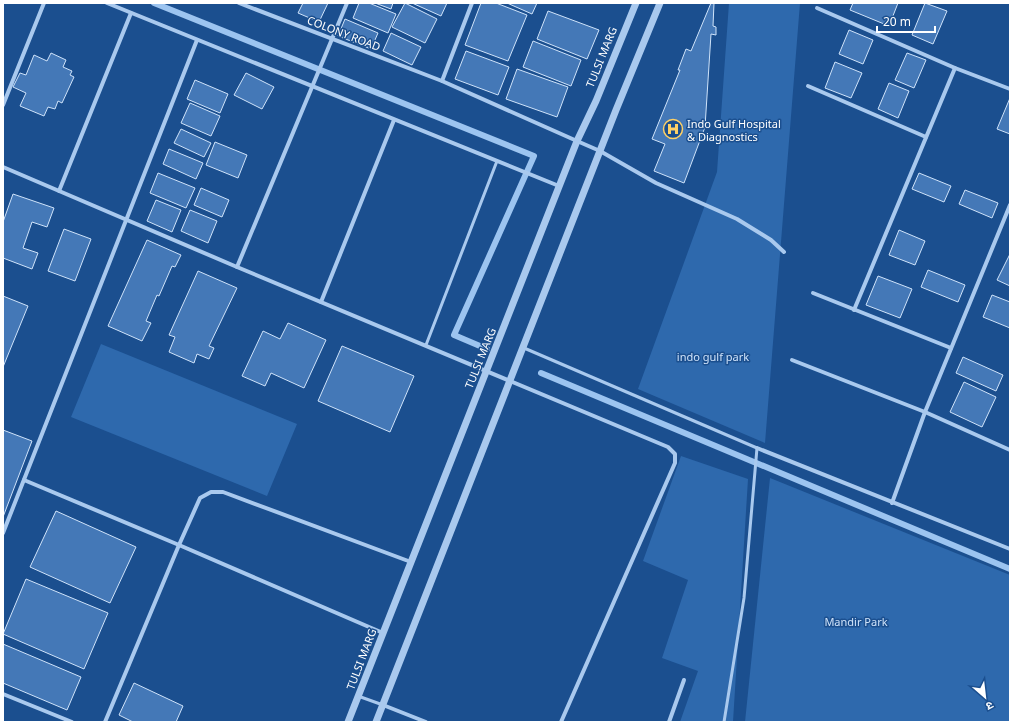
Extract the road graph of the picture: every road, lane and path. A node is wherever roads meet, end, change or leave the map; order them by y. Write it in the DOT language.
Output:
graph roads {
  1 [pos="44,3"];
  2 [pos="107,3"];
  3 [pos="239,3"];
  4 [pos="347,3"];
  5 [pos="472,3"];
  6 [pos="636,3"];
  7 [pos="660,3"];
  8 [pos="817,8"];
  9 [pos="131,13"];
  10 [pos="333,38"];
  11 [pos="197,40"];
  12 [pos="955,68"];
  13 [pos="442,81"];
  14 [pos="312,86"];
  15 [pos="808,86"];
  16 [pos="1010,89"];
  17 [pos="3,105"];
  18 [pos="394,120"];
  19 [pos="926,138"];
  20 [pos="577,141"];
  21 [pos="600,151"];
  22 [pos="497,161"];
  23 [pos="3,167"];
  24 [pos="559,186"];
  25 [pos="59,191"];
  26 [pos="1010,205"];
  27 [pos="126,220"];
  28 [pos="784,252"];
  29 [pos="237,267"];
  30 [pos="812,293"];
  31 [pos="321,302"];
  32 [pos="854,310"];
  33 [pos="426,345"];
  34 [pos="522,348"];
  35 [pos="952,348"];
  36 [pos="792,360"];
  37 [pos="487,371"];
  38 [pos="510,380"];
  39 [pos="925,412"];
  40 [pos="757,448"];
  41 [pos="1010,450"];
  42 [pos="24,480"];
  43 [pos="892,503"];
  44 [pos="3,533"];
  45 [pos="179,545"];
  46 [pos="1010,549"];
  47 [pos="411,562"];
  48 [pos="383,633"];
  49 [pos="684,680"];
  50 [pos="3,694"];
  51 [pos="358,696"];
  52 [pos="383,705"];
  53 [pos="72,722"];
  54 [pos="105,722"];
  55 [pos="348,722"];
  56 [pos="376,722"];
  57 [pos="426,722"];
  58 [pos="561,722"];
  59 [pos="669,722"];
  60 [pos="724,722"];
  1 -- 17 [label="street"];
  2 -- 9 [label="street"];
  3 -- 10 [label="street, COLONY ROAD"];
  4 -- 10 [label="street"];
  5 -- 13 [label="street"];
  6 -- 20 [label="street, TULSI MARG"];
  7 -- 21 [label="street"];
  8 -- 12 [label="street"];
  9 -- 11 [label="street"];
  9 -- 25 [label="street"];
  10 -- 13 [label="street, COLONY ROAD"];
  10 -- 14 [label="street"];
  11 -- 14 [label="street"];
  11 -- 27 [label="street"];
  12 -- 16 [label="street"];
  12 -- 19 [label="street"];
  13 -- 20 [label="street, COLONY ROAD"];
  14 -- 18 [label="street"];
  14 -- 29 [label="street"];
  15 -- 19 [label="street"];
  18 -- 22 [label="street"];
  18 -- 31 [label="street"];
  19 -- 32 [label="street"];
  20 -- 21 [label="street, COLONY ROAD"];
  20 -- 24 [label="street, TULSI MARG"];
  21 -- 28 [label="street, COLONY ROAD"];
  21 -- 34 [label="street"];
  22 -- 24 [label="street"];
  22 -- 33 [label="lane"];
  23 -- 25 [label="street"];
  24 -- 37 [label="street, TULSI MARG"];
  25 -- 27 [label="street"];
  26 -- 35 [label="street"];
  27 -- 29 [label="street"];
  27 -- 42 [label="street"];
  29 -- 31 [label="street"];
  30 -- 32 [label="street"];
  31 -- 33 [label="street"];
  32 -- 35 [label="street"];
  33 -- 37 [label="street"];
  34 -- 38 [label="street"];
  34 -- 40 [label="lane"];
  35 -- 39 [label="street"];
  36 -- 39 [label="street"];
  37 -- 38 [label="street"];
  37 -- 47 [label="street, TULSI MARG"];
  38 -- 52 [label="street"];
  38 -- 58 [label="street"];
  39 -- 41 [label="street"];
  39 -- 43 [label="street"];
  40 -- 43 [label="street"];
  40 -- 60 [label="lane"];
  42 -- 44 [label="street"];
  42 -- 45 [label="street"];
  43 -- 46 [label="street"];
  45 -- 47 [label="street"];
  45 -- 48 [label="street"];
  45 -- 54 [label="street"];
  47 -- 48 [label="street, TULSI MARG"];
  48 -- 51 [label="street, TULSI MARG"];
  49 -- 59 [label="street"];
  50 -- 53 [label="street"];
  51 -- 52 [label="lane"];
  51 -- 55 [label="street, TULSI MARG"];
  52 -- 56 [label="street"];
  52 -- 57 [label="street"];
}
